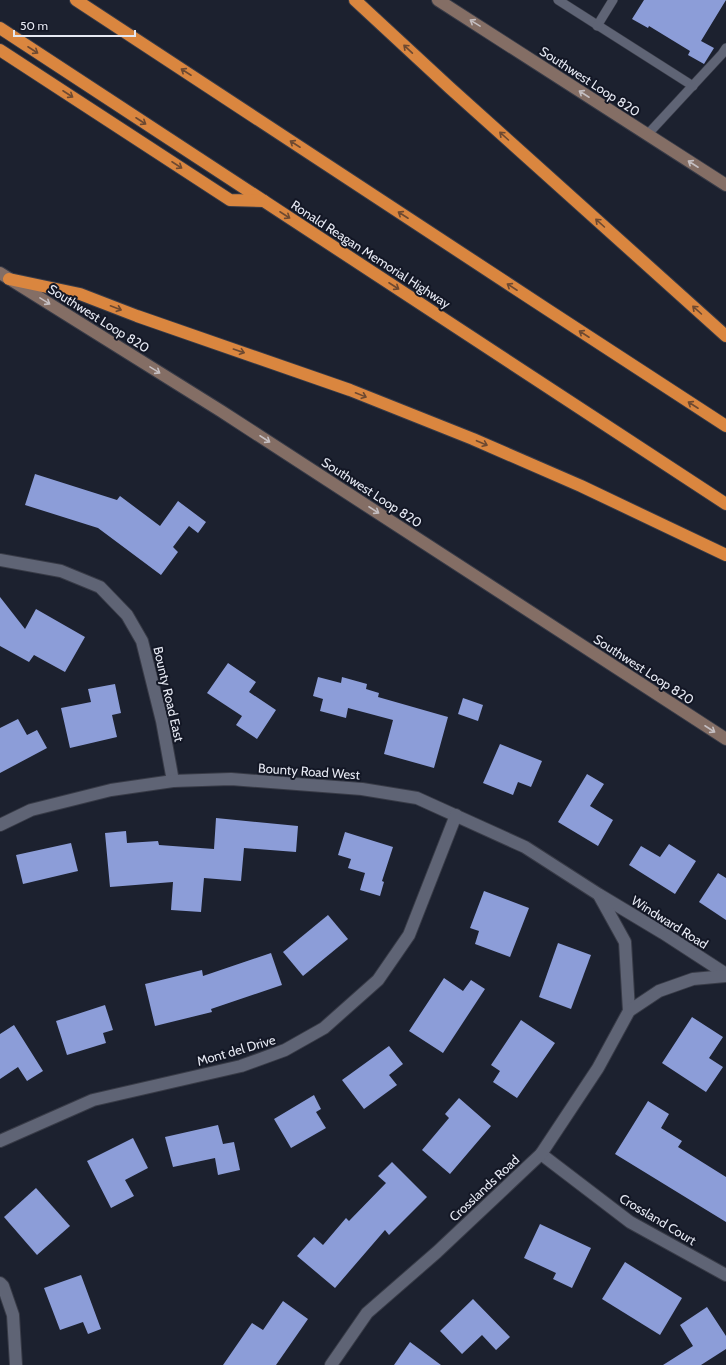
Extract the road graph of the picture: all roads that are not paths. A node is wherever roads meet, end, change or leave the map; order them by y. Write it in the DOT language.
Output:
graph roads {
  1 [pos="76,0"];
  2 [pos="355,0"];
  3 [pos="438,0"];
  4 [pos="558,0"];
  5 [pos="613,0"];
  6 [pos="597,26"];
  7 [pos="0,28"];
  8 [pos="726,48"];
  9 [pos="0,50"];
  10 [pos="693,86"];
  11 [pos="647,135"];
  12 [pos="726,185"];
  13 [pos="264,201"];
  14 [pos="5,276"];
  15 [pos="726,336"];
  16 [pos="726,426"];
  17 [pos="726,504"];
  18 [pos="726,555"];
  19 [pos="0,560"];
  20 [pos="726,740"];
  21 [pos="173,781"];
  22 [pos="456,814"];
  23 [pos="0,825"];
  24 [pos="598,894"];
  25 [pos="726,975"];
  26 [pos="629,1011"];
  27 [pos="0,1141"];
  28 [pos="541,1154"];
  29 [pos="726,1275"];
  30 [pos="0,1283"];
  31 [pos="16,1365"];
  32 [pos="331,1365"];
  16 -- 1 [label="highway, one-way"];
  15 -- 2 [label="highway, one-way"];
  11 -- 3 [label="main road, Southwest Loop 820, one-way"];
  4 -- 6 [label="lane"];
  5 -- 6 [label="lane"];
  6 -- 10 [label="lane"];
  7 -- 13 [label="highway, Ronald Reagan Memorial Highway, one-way"];
  8 -- 10 [label="lane"];
  9 -- 13 [label="highway, one-way"];
  10 -- 11 [label="lane"];
  12 -- 11 [label="main road, Southwest Loop 820, one-way"];
  13 -- 17 [label="highway, Ronald Reagan Memorial Highway, one-way"];
  14 -- 18 [label="highway, one-way"];
  14 -- 20 [label="main road, Southwest Loop 820, one-way"];
  19 -- 21 [label="street, Bounty Road East"];
  21 -- 22 [label="street, Bounty Road West"];
  21 -- 23 [label="street, Bounty Road West"];
  22 -- 24 [label="street, Bounty Road West"];
  22 -- 27 [label="street, Mont del Drive"];
  24 -- 25 [label="street, Windward Road"];
  24 -- 26 [label="street"];
  25 -- 26 [label="street, Crosslands Road"];
  26 -- 28 [label="street, Crosslands Road"];
  28 -- 29 [label="street, Crossland Court"];
  28 -- 32 [label="street, Crosslands Road"];
  30 -- 31 [label="street"];
}
